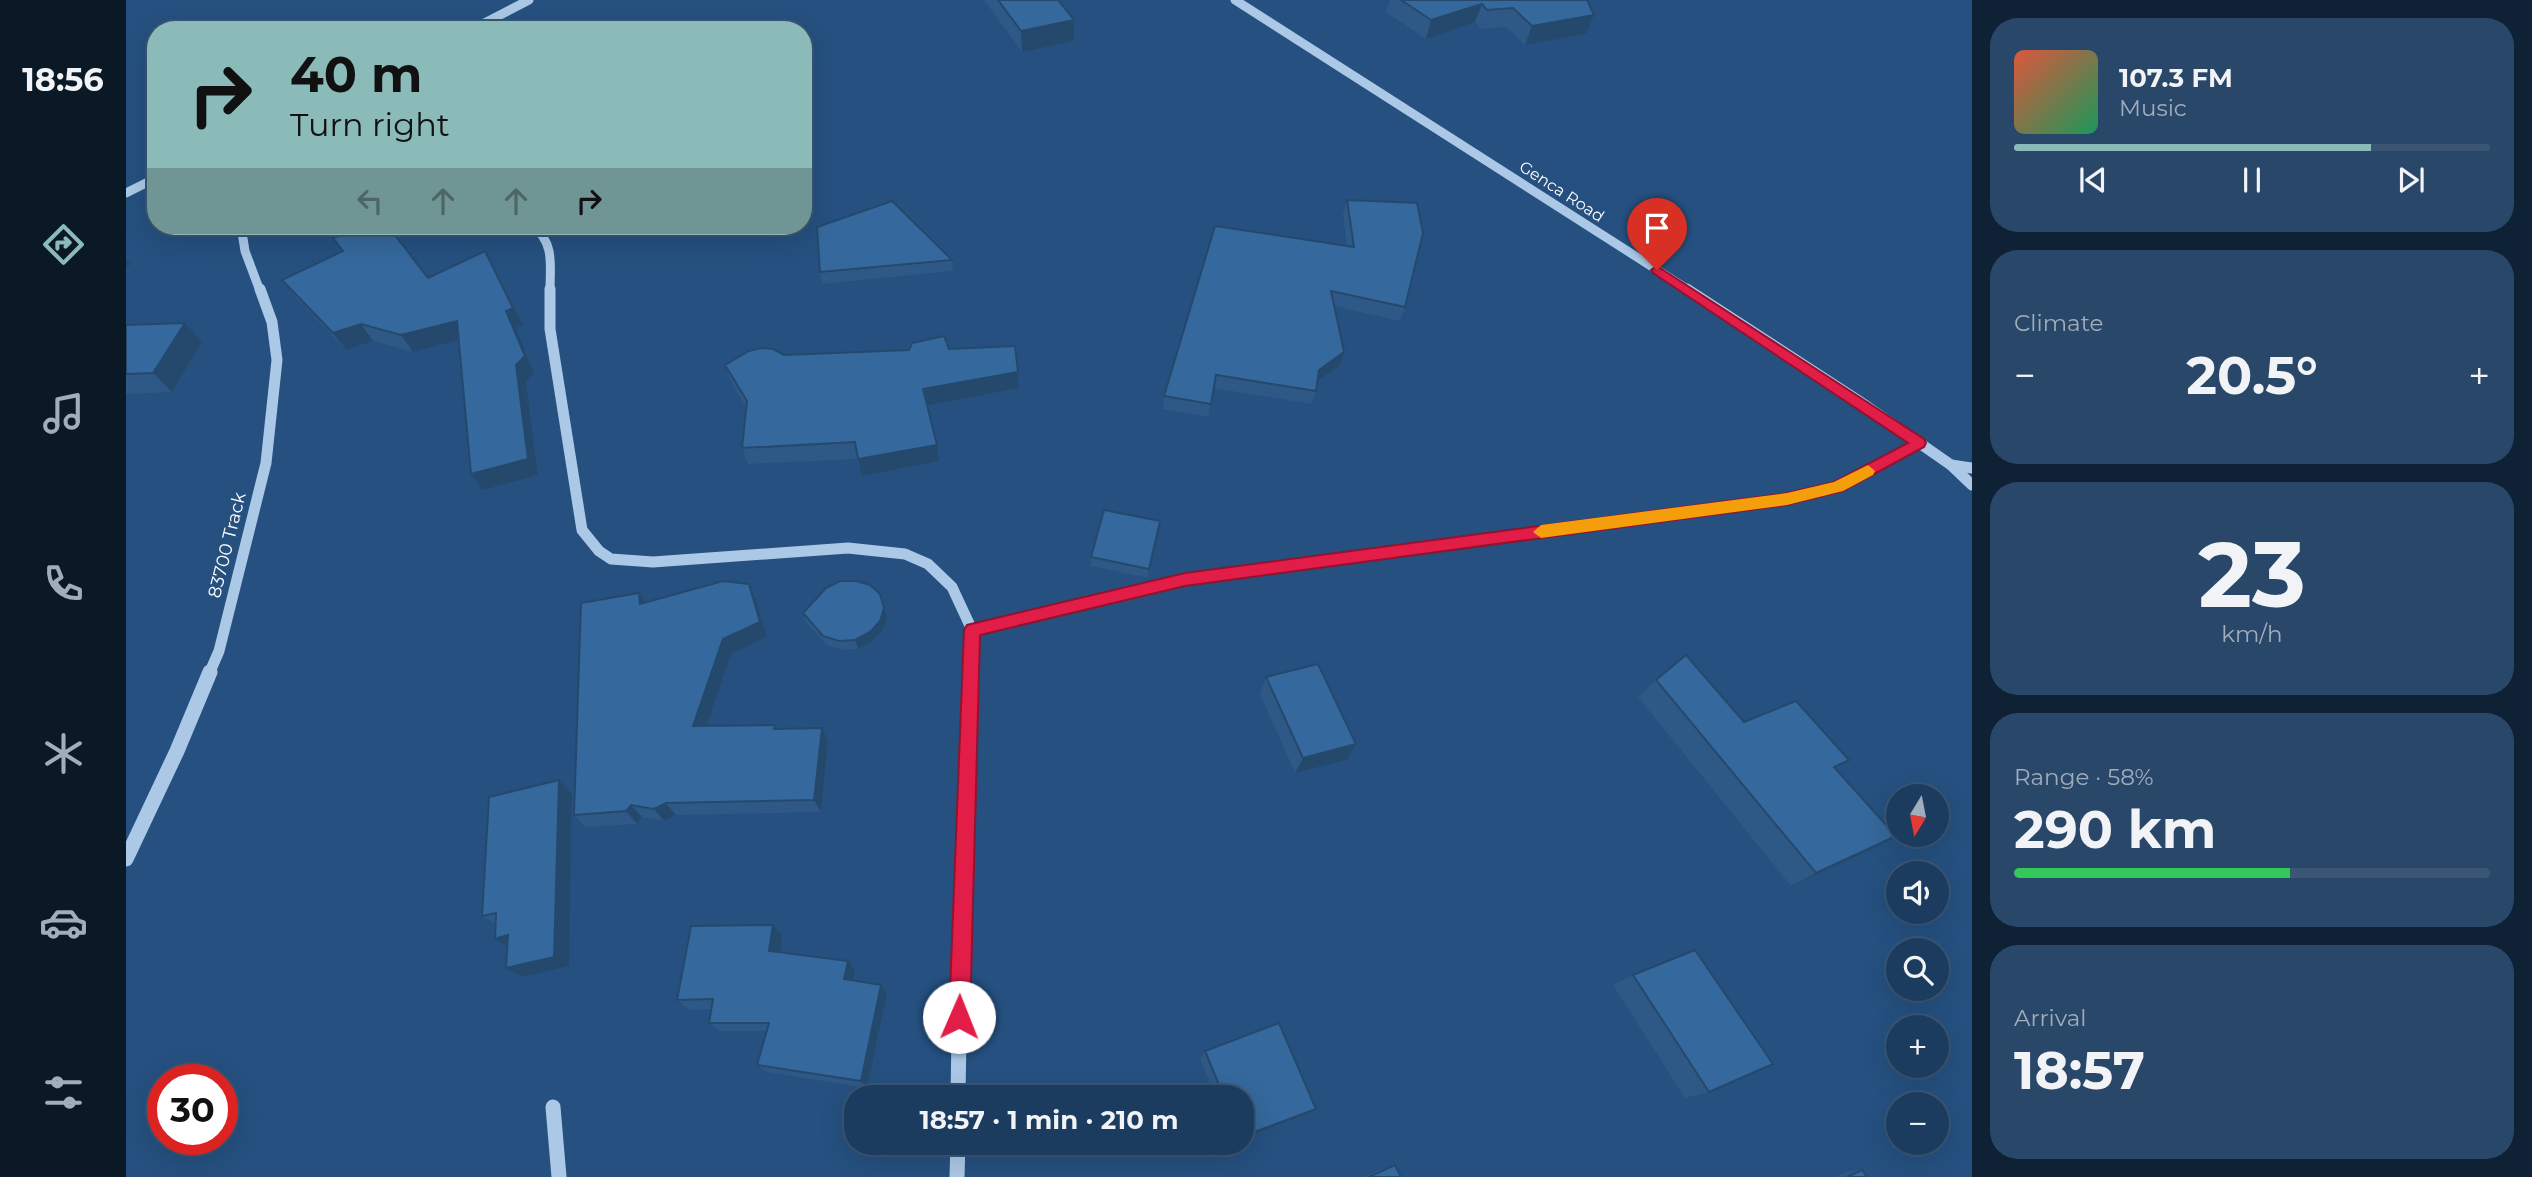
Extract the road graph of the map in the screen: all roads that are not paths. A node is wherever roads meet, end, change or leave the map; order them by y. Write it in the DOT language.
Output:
graph roads {
  1 [pos="529,0"];
  2 [pos="1235,0"];
  3 [pos="488,21"];
  4 [pos="147,178"];
  5 [pos="126,182"];
  6 [pos="147,182"];
  7 [pos="126,193"];
  8 [pos="242,235"];
  9 [pos="545,235"];
  10 [pos="1919,443"];
  11 [pos="1951,465"];
  12 [pos="1972,468"];
  13 [pos="1972,485"];
  14 [pos="972,630"];
  15 [pos="126,859"];
  16 [pos="958,1085"];
  17 [pos="553,1107"];
  18 [pos="958,1155"];
  19 [pos="559,1177"];
  20 [pos="957,1177"];
  1 -- 3 [label="street"];
  2 -- 10 [label="street, Genca Road"];
  4 -- 5 [label="street"];
  6 -- 7 [label="street"];
  8 -- 15 [label="street, 83700 Track"];
  9 -- 14 [label="street"];
  10 -- 11 [label="street, Genca Road"];
  10 -- 14 [label="street"];
  11 -- 12 [label="street"];
  11 -- 13 [label="street, Genca Road"];
  14 -- 16 [label="street"];
  17 -- 19 [label="street"];
  18 -- 20 [label="street"];
}
